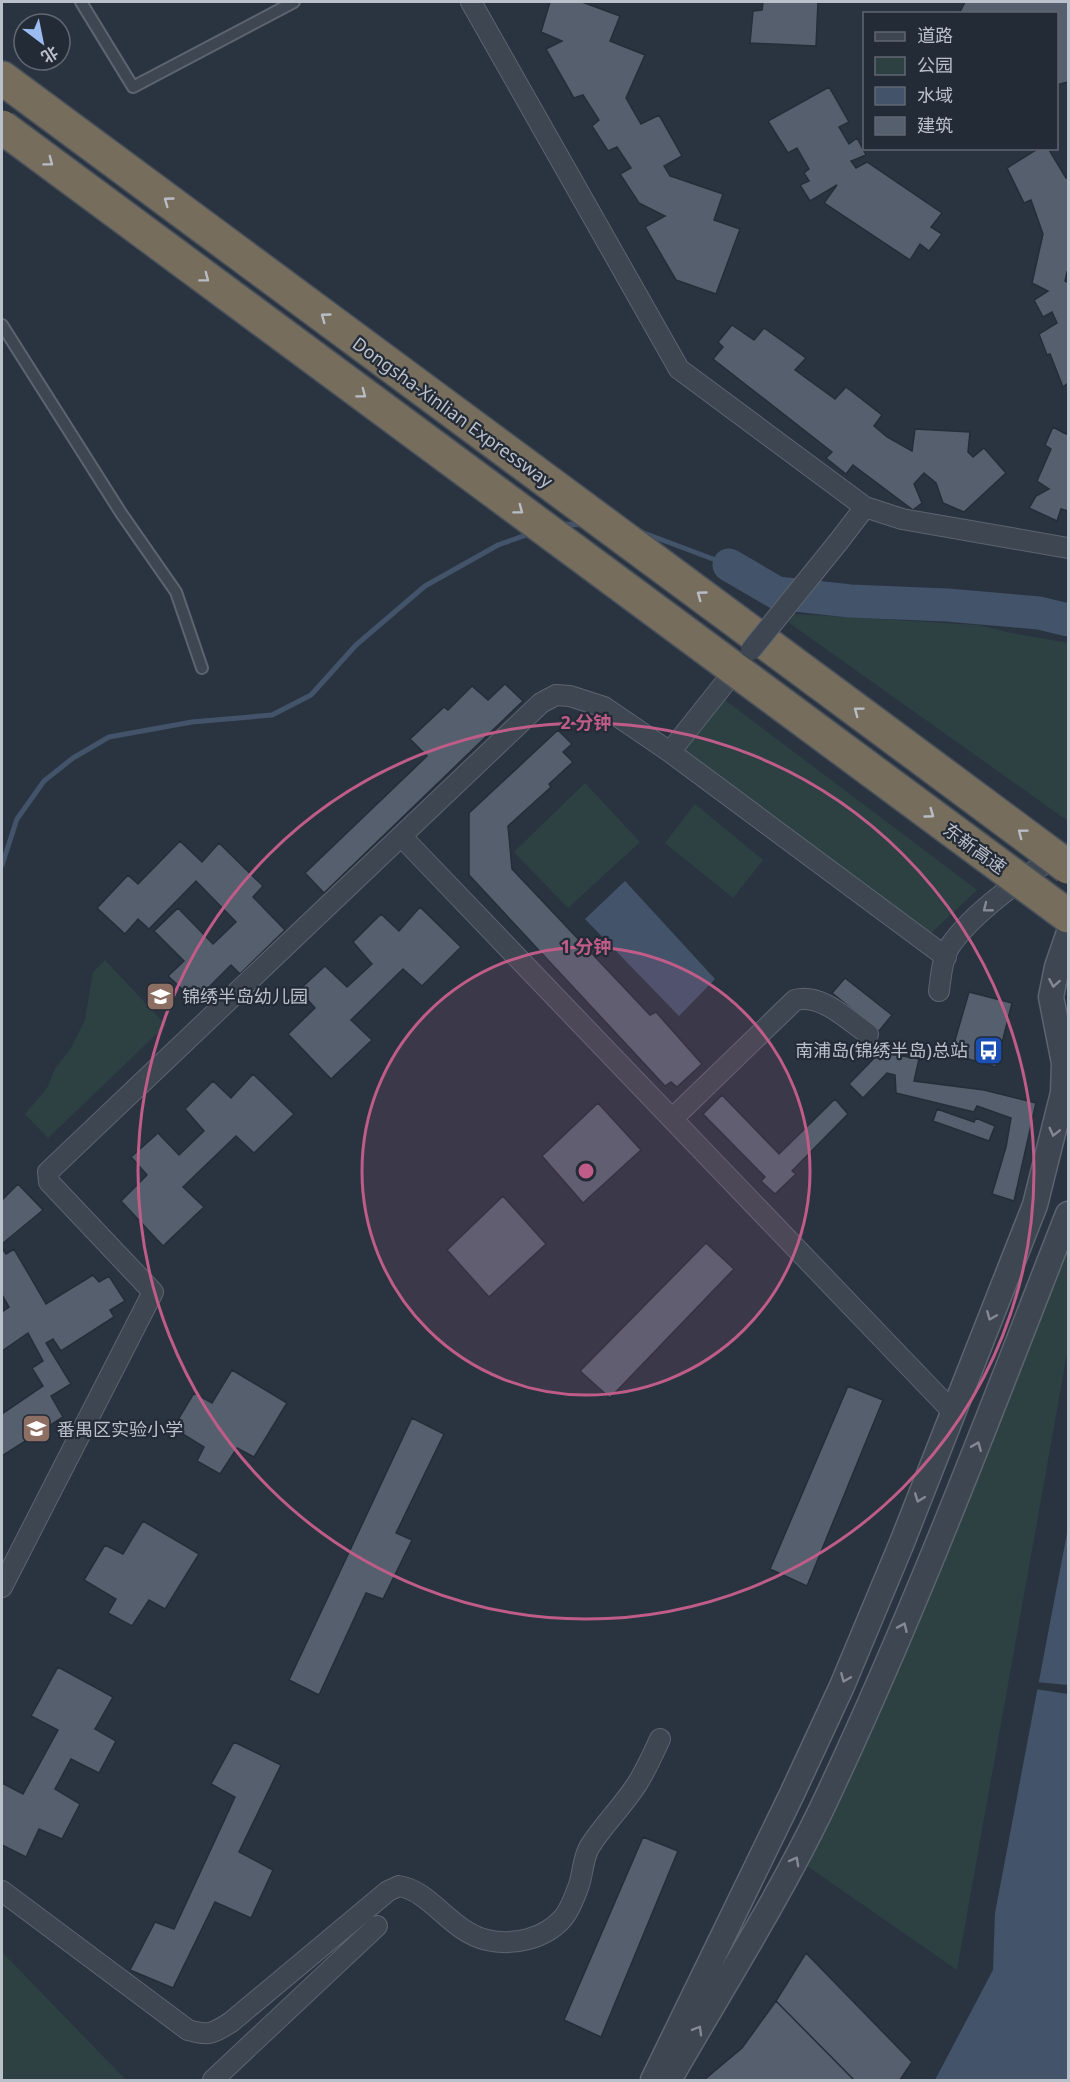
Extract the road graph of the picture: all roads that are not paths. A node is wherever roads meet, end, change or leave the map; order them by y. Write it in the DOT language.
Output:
graph roads {
  1 [pos="81,2"];
  2 [pos="294,2"];
  3 [pos="471,2"];
  4 [pos="2,78"];
  5 [pos="2,127"];
  6 [pos="2,325"];
  7 [pos="865,507"];
  8 [pos="1068,548"];
  9 [pos="202,668"];
  10 [pos="670,752"];
  11 [pos="401,836"];
  12 [pos="1068,850"];
  13 [pos="1068,867"];
  14 [pos="1068,916"];
  15 [pos="1068,935"];
  16 [pos="946,957"];
  17 [pos="939,991"];
  18 [pos="868,1034"];
  19 [pos="672,1119"];
  20 [pos="1068,1214"];
  21 [pos="953,1412"];
  22 [pos="2,1587"];
  23 [pos="660,1739"];
  24 [pos="2,1891"];
  25 [pos="377,1926"];
  26 [pos="213,2080"];
  27 [pos="653,2080"];
  28 [pos="668,2080"];
  1 -- 2 [label="lane"];
  3 -- 7 [label="street"];
  13 -- 4 [label="highway, one-way, bridge"];
  5 -- 14 [label="highway, 东新高速, one-way, bridge"];
  6 -- 9 [label="lane"];
  7 -- 8 [label="street"];
  7 -- 10 [label="street, bridge"];
  10 -- 11 [label="street"];
  10 -- 16 [label="street"];
  11 -- 19 [label="street"];
  11 -- 22 [label="street"];
  12 -- 16 [label="street, one-way"];
  15 -- 21 [label="street, one-way"];
  16 -- 17 [label="street"];
  18 -- 19 [label="street"];
  19 -- 21 [label="street"];
  28 -- 20 [label="street, one-way"];
  21 -- 27 [label="street, one-way"];
  23 -- 24 [label="street"];
  25 -- 26 [label="street"];
}
